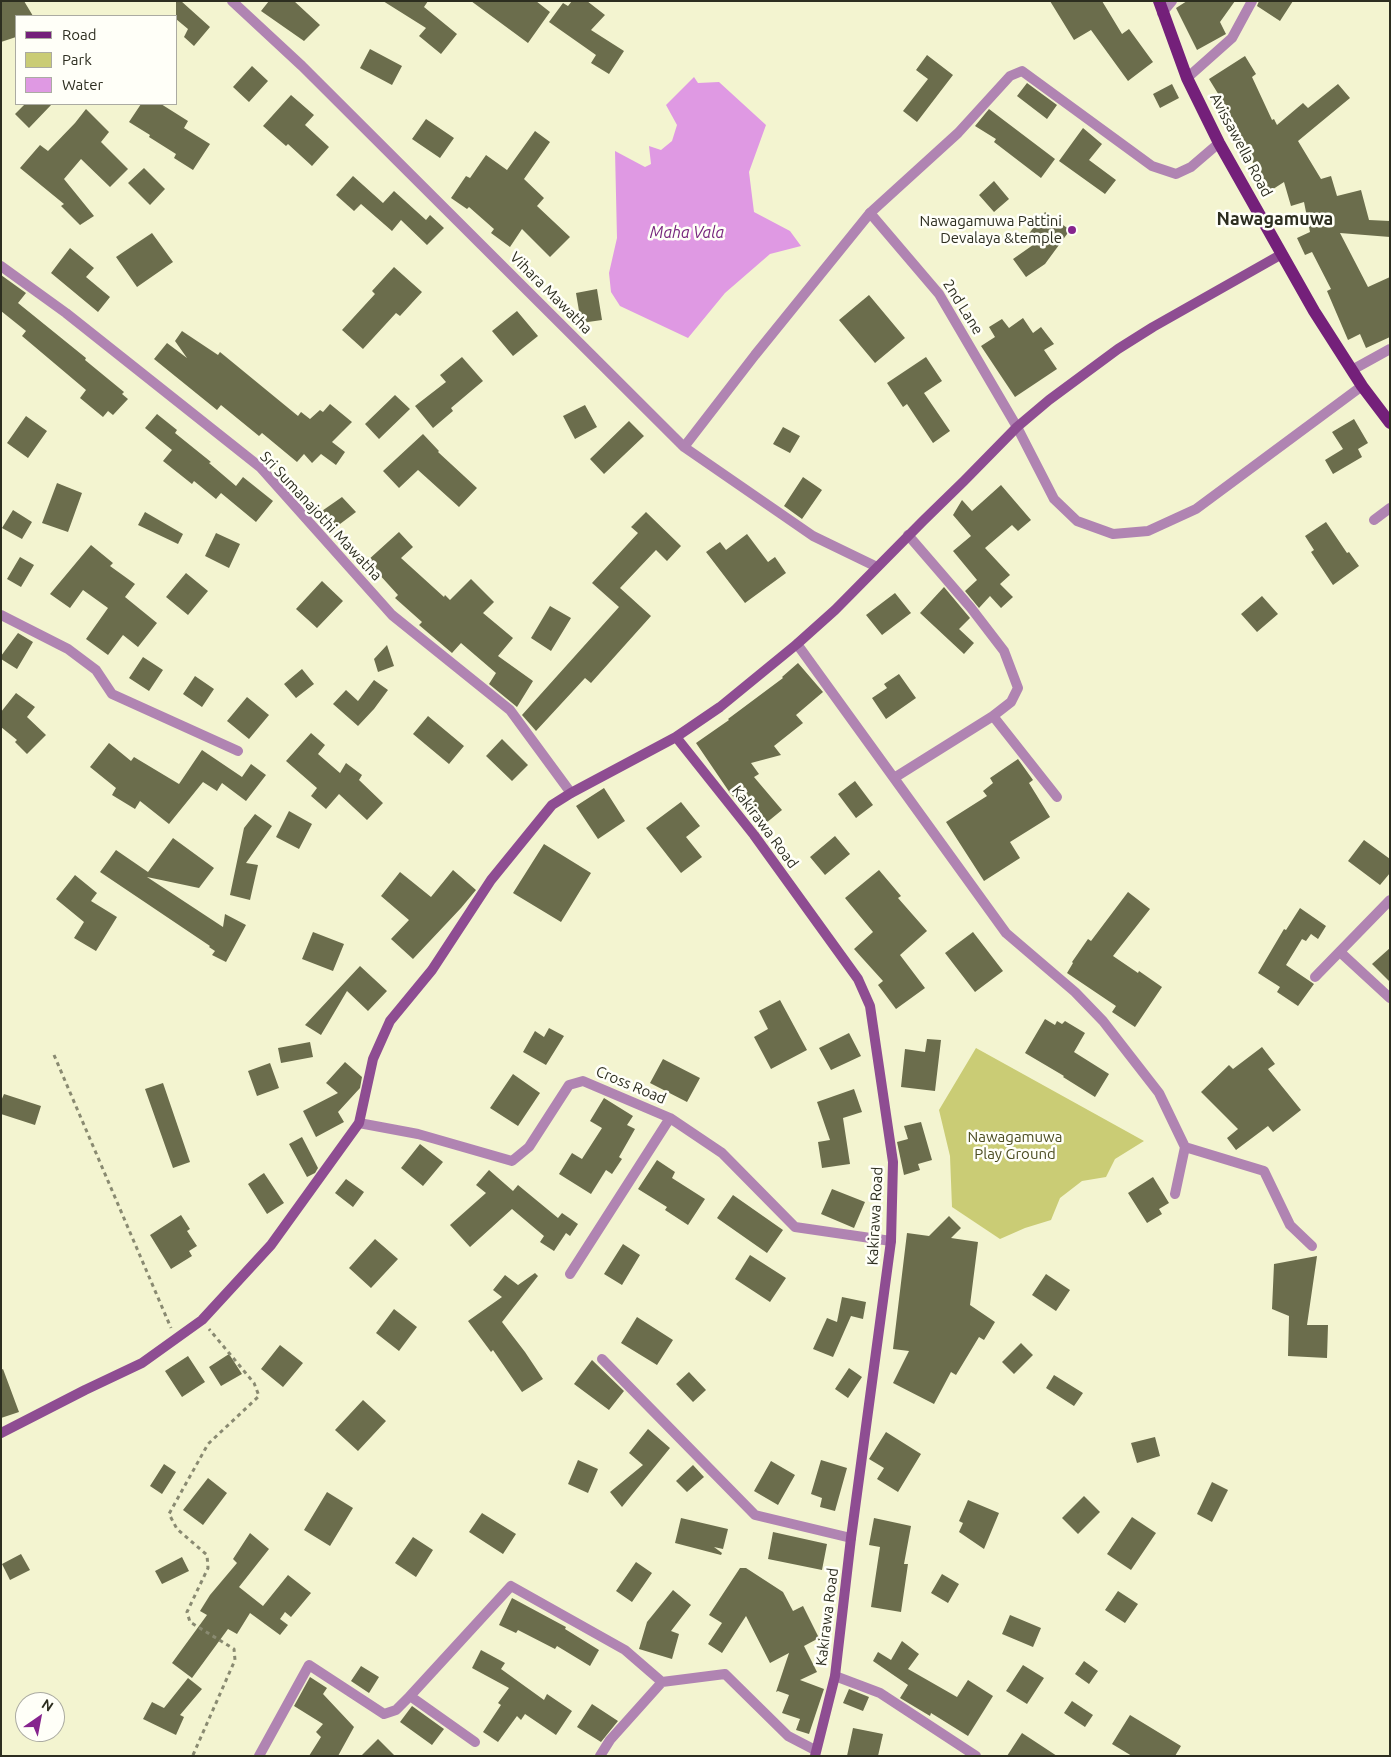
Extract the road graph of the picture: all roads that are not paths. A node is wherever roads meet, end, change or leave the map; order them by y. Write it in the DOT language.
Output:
graph roads {
  1 [pos="232,1"];
  2 [pos="1172,1"];
  3 [pos="1252,1"];
  4 [pos="1160,7"];
  5 [pos="1187,78"];
  6 [pos="1219,143"];
  7 [pos="870,213"];
  8 [pos="1282,254"];
  9 [pos="1,266"];
  10 [pos="1390,349"];
  11 [pos="1352,370"];
  12 [pos="1362,386"];
  13 [pos="1390,423"];
  14 [pos="1017,427"];
  15 [pos="684,447"];
  16 [pos="1390,508"];
  17 [pos="1374,520"];
  18 [pos="908,535"];
  19 [pos="877,567"];
  20 [pos="1,615"];
  21 [pos="797,644"];
  22 [pos="993,716"];
  23 [pos="676,737"];
  24 [pos="238,751"];
  25 [pos="894,778"];
  26 [pos="571,793"];
  27 [pos="1057,796"];
  28 [pos="1390,900"];
  29 [pos="1340,952"];
  30 [pos="1315,977"];
  31 [pos="1390,998"];
  32 [pos="670,1118"];
  33 [pos="359,1124"];
  34 [pos="1185,1147"];
  35 [pos="1175,1194"];
  36 [pos="892,1241"];
  37 [pos="1312,1246"];
  38 [pos="570,1274"];
  39 [pos="602,1359"];
  40 [pos="1,1434"];
  41 [pos="851,1538"];
  42 [pos="835,1676"];
  43 [pos="662,1682"];
  44 [pos="410,1696"];
  45 [pos="475,1742"];
  46 [pos="815,1753"];
  47 [pos="259,1756"];
  48 [pos="600,1756"];
  49 [pos="976,1756"];
  1 -- 15 [label="street, Vihara Mawatha"];
  2 -- 4 [label="street"];
  3 -- 5 [label="street"];
  4 -- 5 [label="main road, Avissawella Road"];
  5 -- 6 [label="main road, Avissawella Road"];
  6 -- 7 [label="street"];
  6 -- 8 [label="main road, Avissawella Road"];
  7 -- 14 [label="street, 2nd Lane"];
  7 -- 15 [label="street"];
  8 -- 11 [label="main road, Avissawella Road"];
  8 -- 14 [label="street"];
  9 -- 26 [label="street, Sri Sumanajothi Mawatha"];
  10 -- 11 [label="street"];
  11 -- 12 [label="main road, Avissawella Road"];
  12 -- 13 [label="main road, Avissawella Road"];
  12 -- 14 [label="street, 2nd Lane"];
  14 -- 18 [label="street"];
  15 -- 19 [label="street, Vihara Mawatha"];
  16 -- 17 [label="street"];
  18 -- 19 [label="street"];
  18 -- 22 [label="street"];
  19 -- 21 [label="street"];
  20 -- 24 [label="street"];
  21 -- 23 [label="street"];
  21 -- 25 [label="street"];
  22 -- 25 [label="street"];
  22 -- 27 [label="street"];
  23 -- 26 [label="street"];
  23 -- 36 [label="street, Kakirawa Road"];
  25 -- 34 [label="street"];
  26 -- 33 [label="street"];
  28 -- 29 [label="street"];
  29 -- 30 [label="street"];
  29 -- 31 [label="street"];
  32 -- 33 [label="street, Cross Road"];
  32 -- 36 [label="street, Cross Road"];
  32 -- 38 [label="street"];
  33 -- 40 [label="street"];
  34 -- 35 [label="street"];
  34 -- 37 [label="street"];
  36 -- 41 [label="street, Kakirawa Road"];
  39 -- 41 [label="street"];
  41 -- 42 [label="street, Kakirawa Road"];
  42 -- 46 [label="street, Kakirawa Road"];
  42 -- 49 [label="street"];
  43 -- 44 [label="street"];
  43 -- 46 [label="street"];
  43 -- 48 [label="street"];
  44 -- 45 [label="street"];
  44 -- 47 [label="street"];
}
